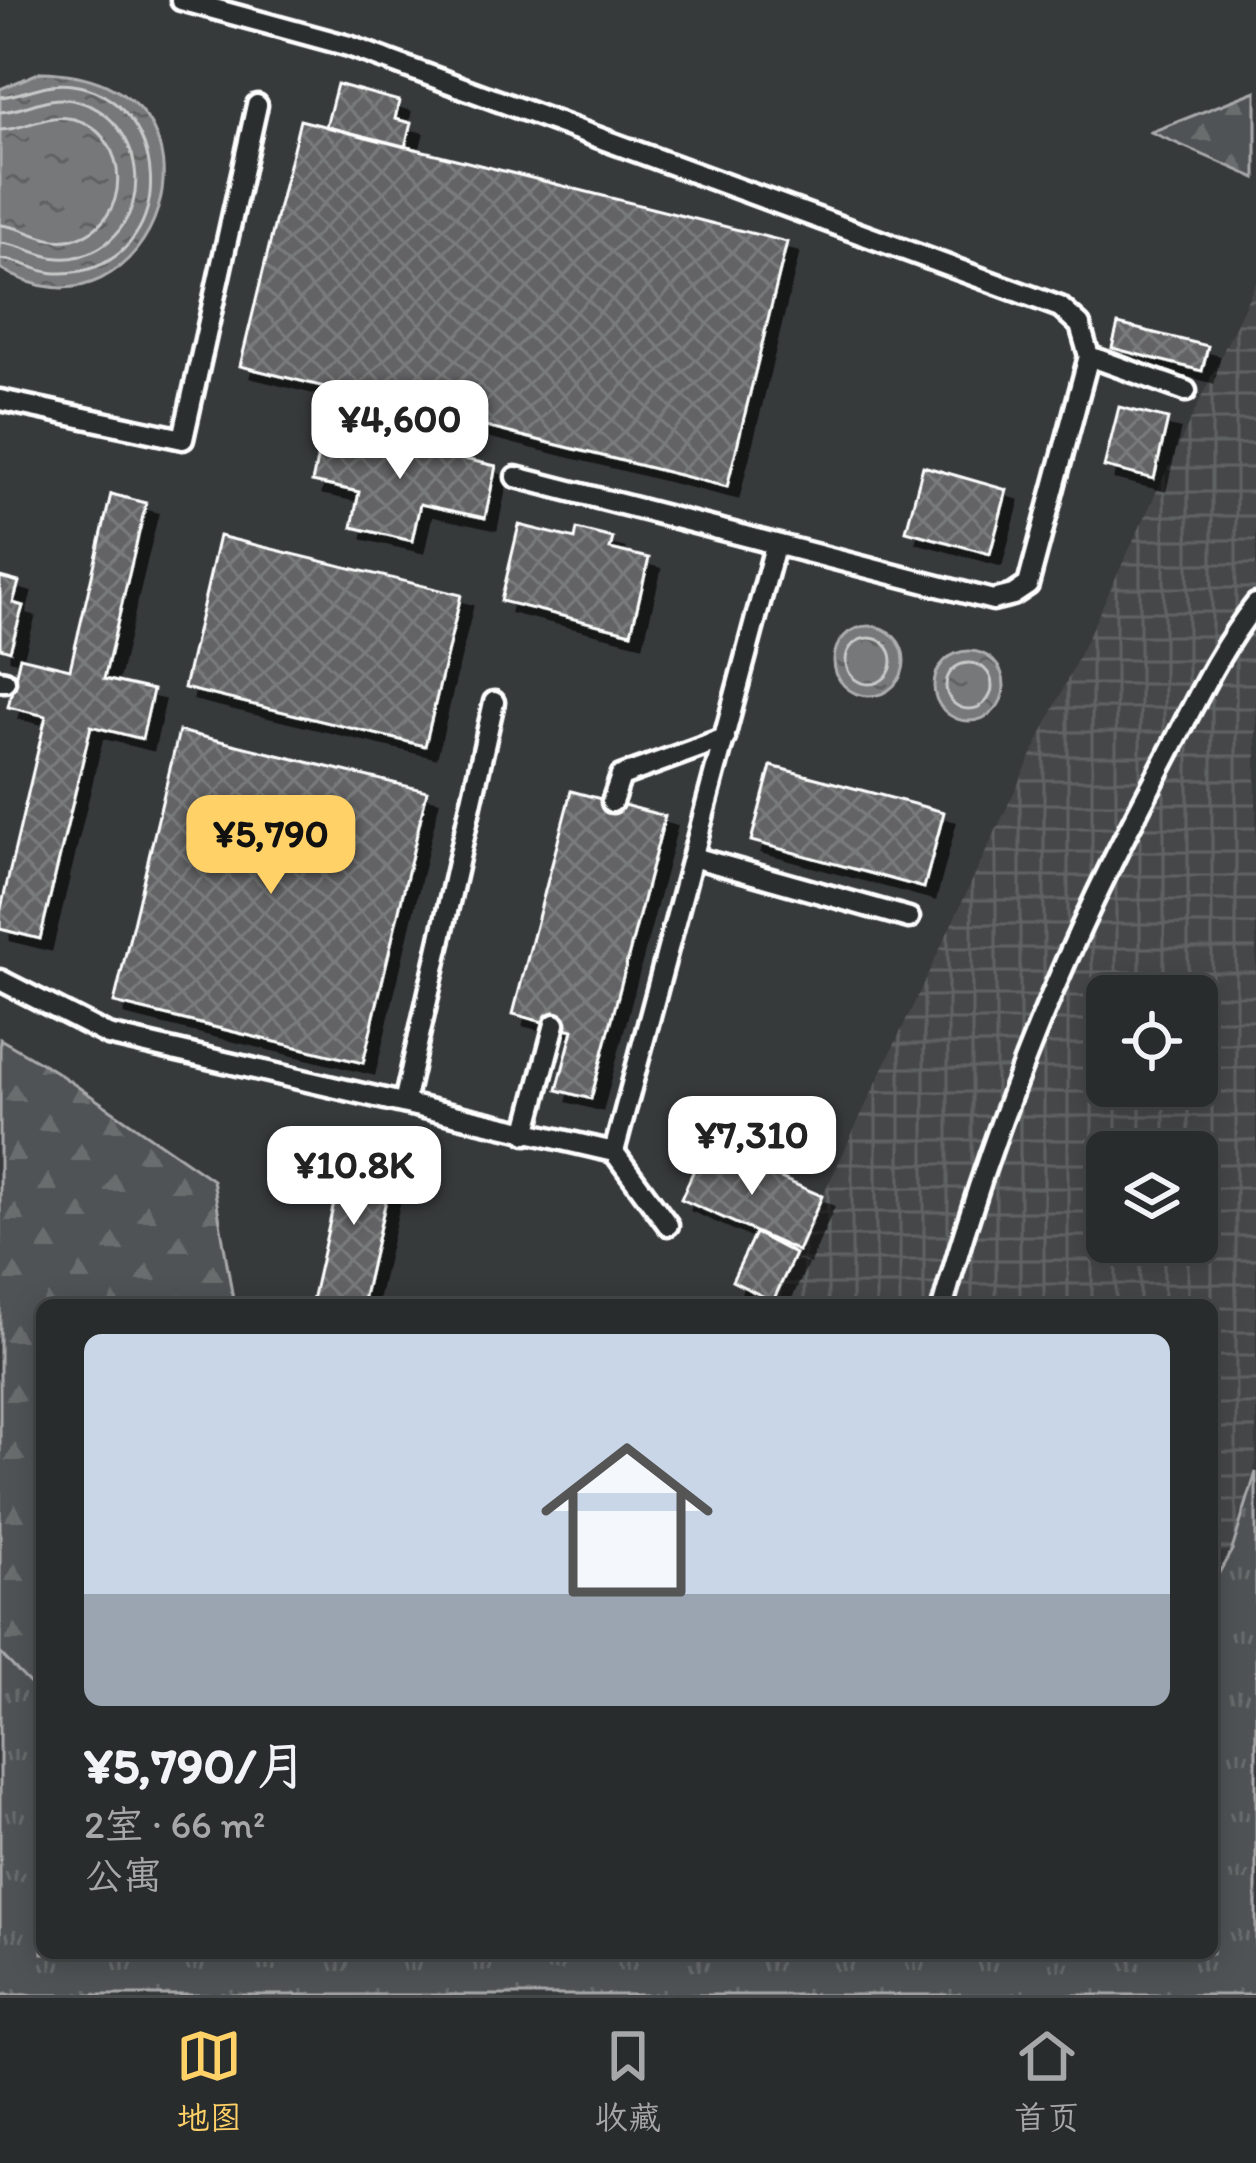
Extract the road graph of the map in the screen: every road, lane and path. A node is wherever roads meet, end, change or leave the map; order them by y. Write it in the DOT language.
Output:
graph roads {
  1 [pos="181,0"];
  2 [pos="257,105"];
  3 [pos="1089,356"];
  4 [pos="1186,391"];
  5 [pos="0,400"];
  6 [pos="516,477"];
  7 [pos="775,546"];
  8 [pos="1256,604"];
  9 [pos="494,703"];
  10 [pos="724,738"];
  11 [pos="612,802"];
  12 [pos="693,857"];
  13 [pos="909,918"];
  14 [pos="0,980"];
  15 [pos="555,1024"];
  16 [pos="404,1103"];
  17 [pos="526,1134"];
  18 [pos="614,1152"];
  19 [pos="668,1225"];
  20 [pos="945,1299"];
  1 -- 3 [label="lane"];
  2 -- 5 [label="lane"];
  3 -- 4 [label="lane"];
  3 -- 7 [label="lane"];
  6 -- 7 [label="lane"];
  7 -- 10 [label="lane"];
  8 -- 20 [label="lane"];
  9 -- 16 [label="lane"];
  10 -- 11 [label="lane"];
  10 -- 12 [label="lane"];
  12 -- 13 [label="lane"];
  12 -- 18 [label="lane"];
  14 -- 16 [label="lane"];
  15 -- 17 [label="lane"];
  16 -- 17 [label="lane"];
  17 -- 18 [label="lane"];
  18 -- 19 [label="lane"];
}
